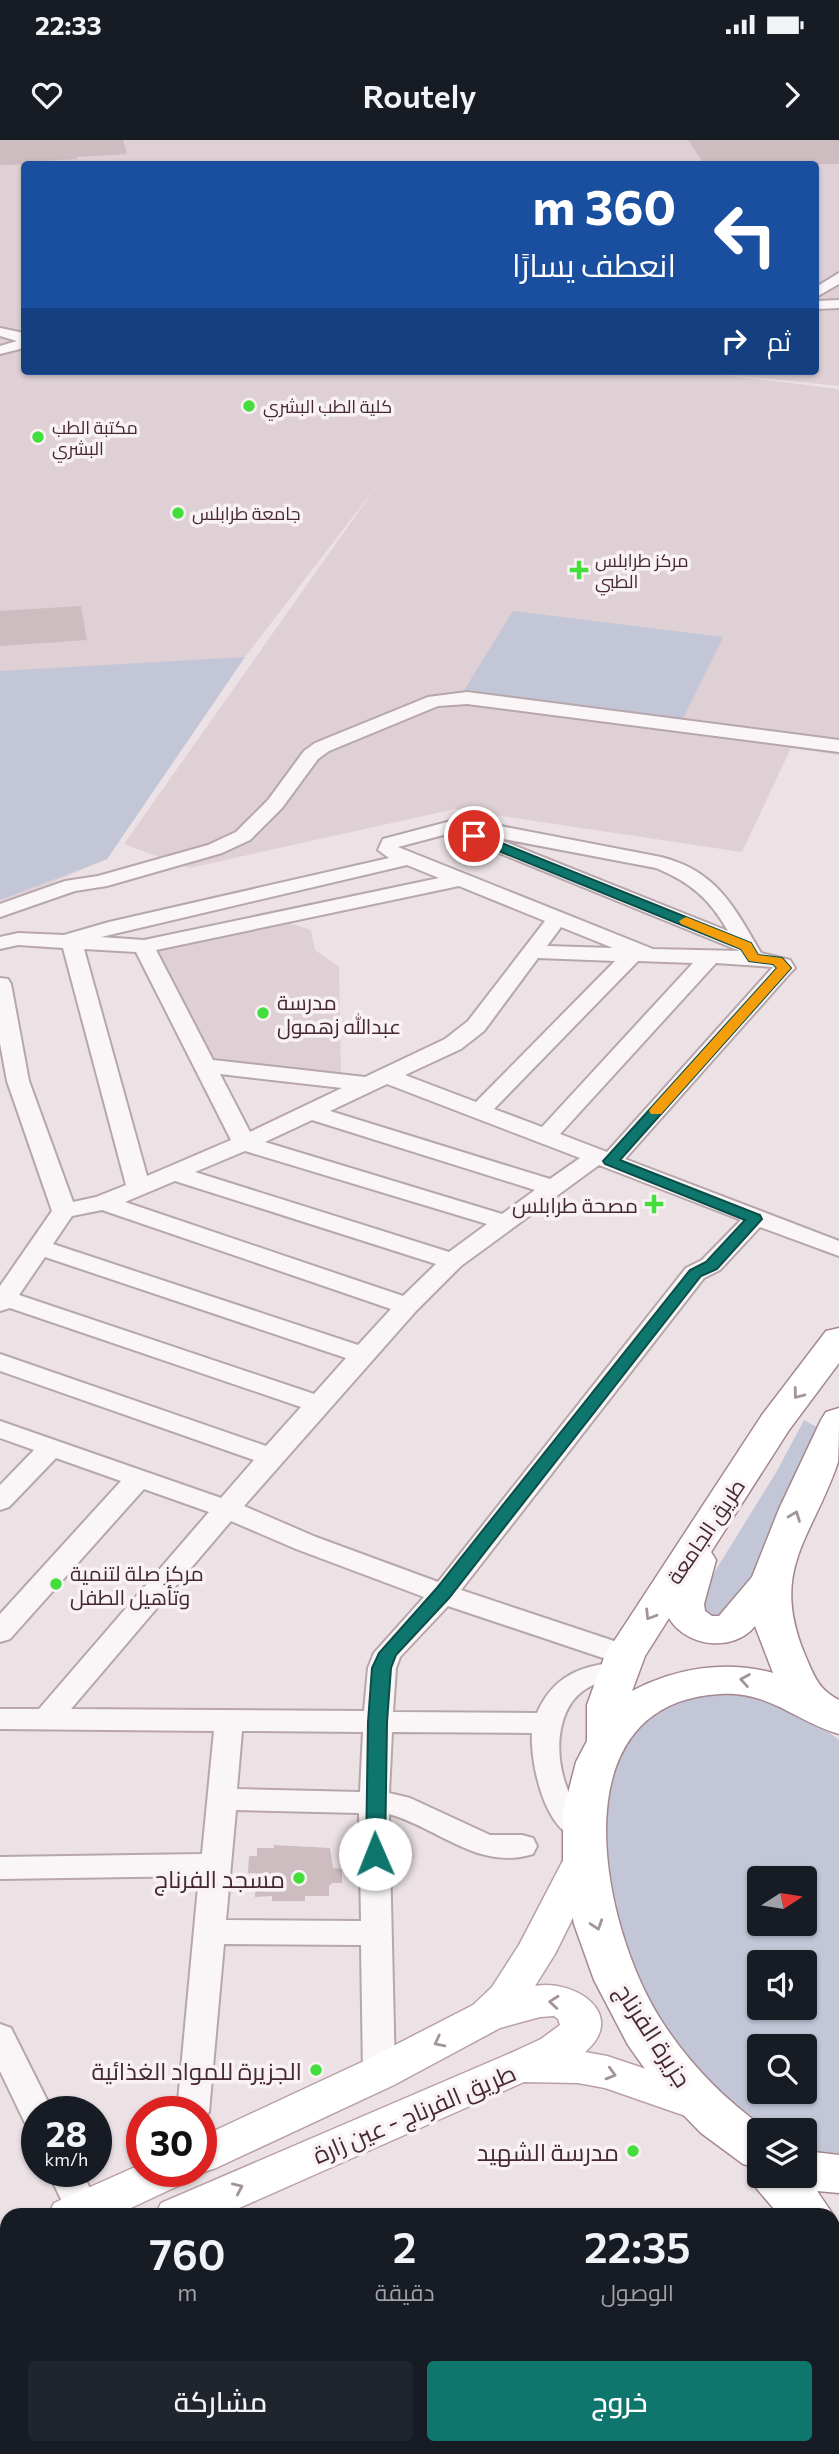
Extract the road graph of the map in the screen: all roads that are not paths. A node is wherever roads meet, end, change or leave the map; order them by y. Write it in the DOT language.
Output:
graph roads {
  1 [pos="839,277"];
  2 [pos="819,291"];
  3 [pos="839,306"];
  4 [pos="819,307"];
  5 [pos="0,332"];
  6 [pos="21,340"];
  7 [pos="21,342"];
  8 [pos="0,350"];
  9 [pos="839,746"];
  10 [pos="451,827"];
  11 [pos="409,859"];
  12 [pos="460,880"];
  13 [pos="100,882"];
  14 [pos="0,911"];
  15 [pos="556,920"];
  16 [pos="0,923"];
  17 [pos="71,940"];
  18 [pos="0,943"];
  19 [pos="144,946"];
  20 [pos="531,952"];
  21 [pos="750,952"];
  22 [pos="641,956"];
  23 [pos="709,958"];
  24 [pos="0,984"];
  25 [pos="206,1066"];
  26 [pos="377,1080"];
  27 [pos="308,1111"];
  28 [pos="478,1113"];
  29 [pos="546,1136"];
  30 [pos="244,1143"];
  31 [pos="604,1159"];
  32 [pos="173,1173"];
  33 [pos="139,1188"];
  34 [pos="554,1188"];
  35 [pos="103,1203"];
  36 [pos="64,1211"];
  37 [pos="755,1219"];
  38 [pos="505,1222"];
  39 [pos="39,1247"];
  40 [pos="839,1249"];
  41 [pos="452,1261"];
  42 [pos="2,1301"];
  43 [pos="407,1306"];
  44 [pos="839,1339"];
  45 [pos="363,1354"];
  46 [pos="0,1362"];
  47 [pos="320,1405"];
  48 [pos="839,1420"];
  49 [pos="0,1429"];
  50 [pos="52,1447"];
  51 [pos="271,1457"];
  52 [pos="138,1479"];
  53 [pos="0,1501"];
  54 [pos="226,1509"];
  55 [pos="702,1538"];
  56 [pos="771,1580"];
  57 [pos="443,1594"];
  58 [pos="0,1632"];
  59 [pos="622,1663"];
  60 [pos="824,1710"];
  61 [pos="0,1719"];
  62 [pos="47,1719"];
  63 [pos="229,1720"];
  64 [pos="377,1722"];
  65 [pos="548,1723"];
  66 [pos="606,1738"];
  67 [pos="222,1799"];
  68 [pos="374,1802"];
  69 [pos="583,1845"];
  70 [pos="522,1846"];
  71 [pos="215,1866"];
  72 [pos="0,1868"];
  73 [pos="210,1932"];
  74 [pos="377,1933"];
  75 [pos="487,2017"];
  76 [pos="0,2037"];
  77 [pos="520,2066"];
  78 [pos="379,2073"];
  79 [pos="28,2096"];
  80 [pos="195,2096"];
  81 [pos="700,2104"];
  82 [pos="747,2144"];
  83 [pos="217,2149"];
  84 [pos="817,2171"];
  85 [pos="839,2174"];
  86 [pos="126,2184"];
  87 [pos="785,2188"];
  88 [pos="72,2199"];
  89 [pos="194,2208"];
  90 [pos="803,2208"];
  1 -- 2 [label="street"];
  3 -- 4 [label="street"];
  5 -- 6 [label="street"];
  7 -- 8 [label="street"];
  9 -- 13 [label="street"];
  10 -- 11 [label="street"];
  10 -- 21 [label="street"];
  10 -- 21 [label="street"];
  11 -- 12 [label="street"];
  11 -- 17 [label="street"];
  12 -- 15 [label="street"];
  12 -- 19 [label="street"];
  13 -- 14 [label="street"];
  13 -- 16 [label="street"];
  15 -- 20 [label="street"];
  15 -- 22 [label="street"];
  17 -- 18 [label="street"];
  17 -- 19 [label="street"];
  17 -- 33 [label="street"];
  19 -- 25 [label="street"];
  20 -- 22 [label="street"];
  20 -- 26 [label="street"];
  21 -- 23 [label="street"];
  21 -- 31 [label="street"];
  22 -- 23 [label="street"];
  22 -- 28 [label="street"];
  23 -- 29 [label="street"];
  24 -- 36 [label="street"];
  25 -- 26 [label="street"];
  25 -- 30 [label="street"];
  26 -- 27 [label="street"];
  26 -- 28 [label="street"];
  27 -- 30 [label="street"];
  27 -- 34 [label="street"];
  28 -- 29 [label="street"];
  29 -- 31 [label="street"];
  30 -- 32 [label="street"];
  30 -- 38 [label="street"];
  31 -- 34 [label="street"];
  31 -- 37 [label="street"];
  32 -- 33 [label="street"];
  32 -- 41 [label="street"];
  33 -- 35 [label="street"];
  34 -- 38 [label="street"];
  35 -- 36 [label="street"];
  35 -- 43 [label="street"];
  36 -- 39 [label="street"];
  37 -- 40 [label="street"];
  37 -- 57 [label="street"];
  38 -- 41 [label="street"];
  39 -- 42 [label="street"];
  39 -- 45 [label="street"];
  41 -- 43 [label="street"];
  42 -- 47 [label="street"];
  43 -- 45 [label="street"];
  44 -- 55 [label="highway, طريق الجامعة, one-way"];
  45 -- 47 [label="street"];
  46 -- 51 [label="street"];
  47 -- 51 [label="street"];
  56 -- 48 [label="highway, one-way"];
  49 -- 50 [label="street"];
  50 -- 52 [label="street"];
  50 -- 53 [label="street"];
  51 -- 54 [label="street"];
  52 -- 54 [label="street"];
  52 -- 58 [label="street"];
  54 -- 57 [label="street"];
  54 -- 62 [label="street"];
  55 -- 56 [label="highway"];
  55 -- 59 [label="highway, طريق الجامعة, one-way"];
  56 -- 60 [label="highway"];
  57 -- 59 [label="street"];
  57 -- 64 [label="street"];
  59 -- 65 [label="street"];
  59 -- 66 [label="highway, طريق الجامعة"];
  60 -- 66 [label="highway, جزيرة الفرناج, one-way"];
  61 -- 62 [label="street"];
  62 -- 63 [label="street"];
  63 -- 64 [label="street"];
  63 -- 67 [label="street"];
  64 -- 65 [label="street"];
  64 -- 68 [label="street"];
  65 -- 69 [label="street"];
  66 -- 69 [label="highway, جزيرة الفرناج"];
  67 -- 68 [label="street"];
  67 -- 71 [label="street"];
  68 -- 70 [label="street"];
  68 -- 74 [label="street"];
  69 -- 75 [label="main road"];
  69 -- 81 [label="highway, جزيرة الفرناج, one-way"];
  71 -- 72 [label="street"];
  71 -- 73 [label="street"];
  73 -- 74 [label="street"];
  73 -- 80 [label="street"];
  74 -- 78 [label="street"];
  77 -- 75 [label="main road, one-way"];
  75 -- 78 [label="main road, one-way"];
  76 -- 79 [label="street"];
  77 -- 81 [label="main road, طريق الفرناج - عين زارة, one-way"];
  89 -- 77 [label="main road, طريق الفرناج - عين زارة, one-way"];
  78 -- 83 [label="main road"];
  81 -- 82 [label="highway, جزيرة الفرناج"];
  84 -- 85 [label="highway"];
  86 -- 88 [label="main road"];
  87 -- 90 [label="highway"];
}
